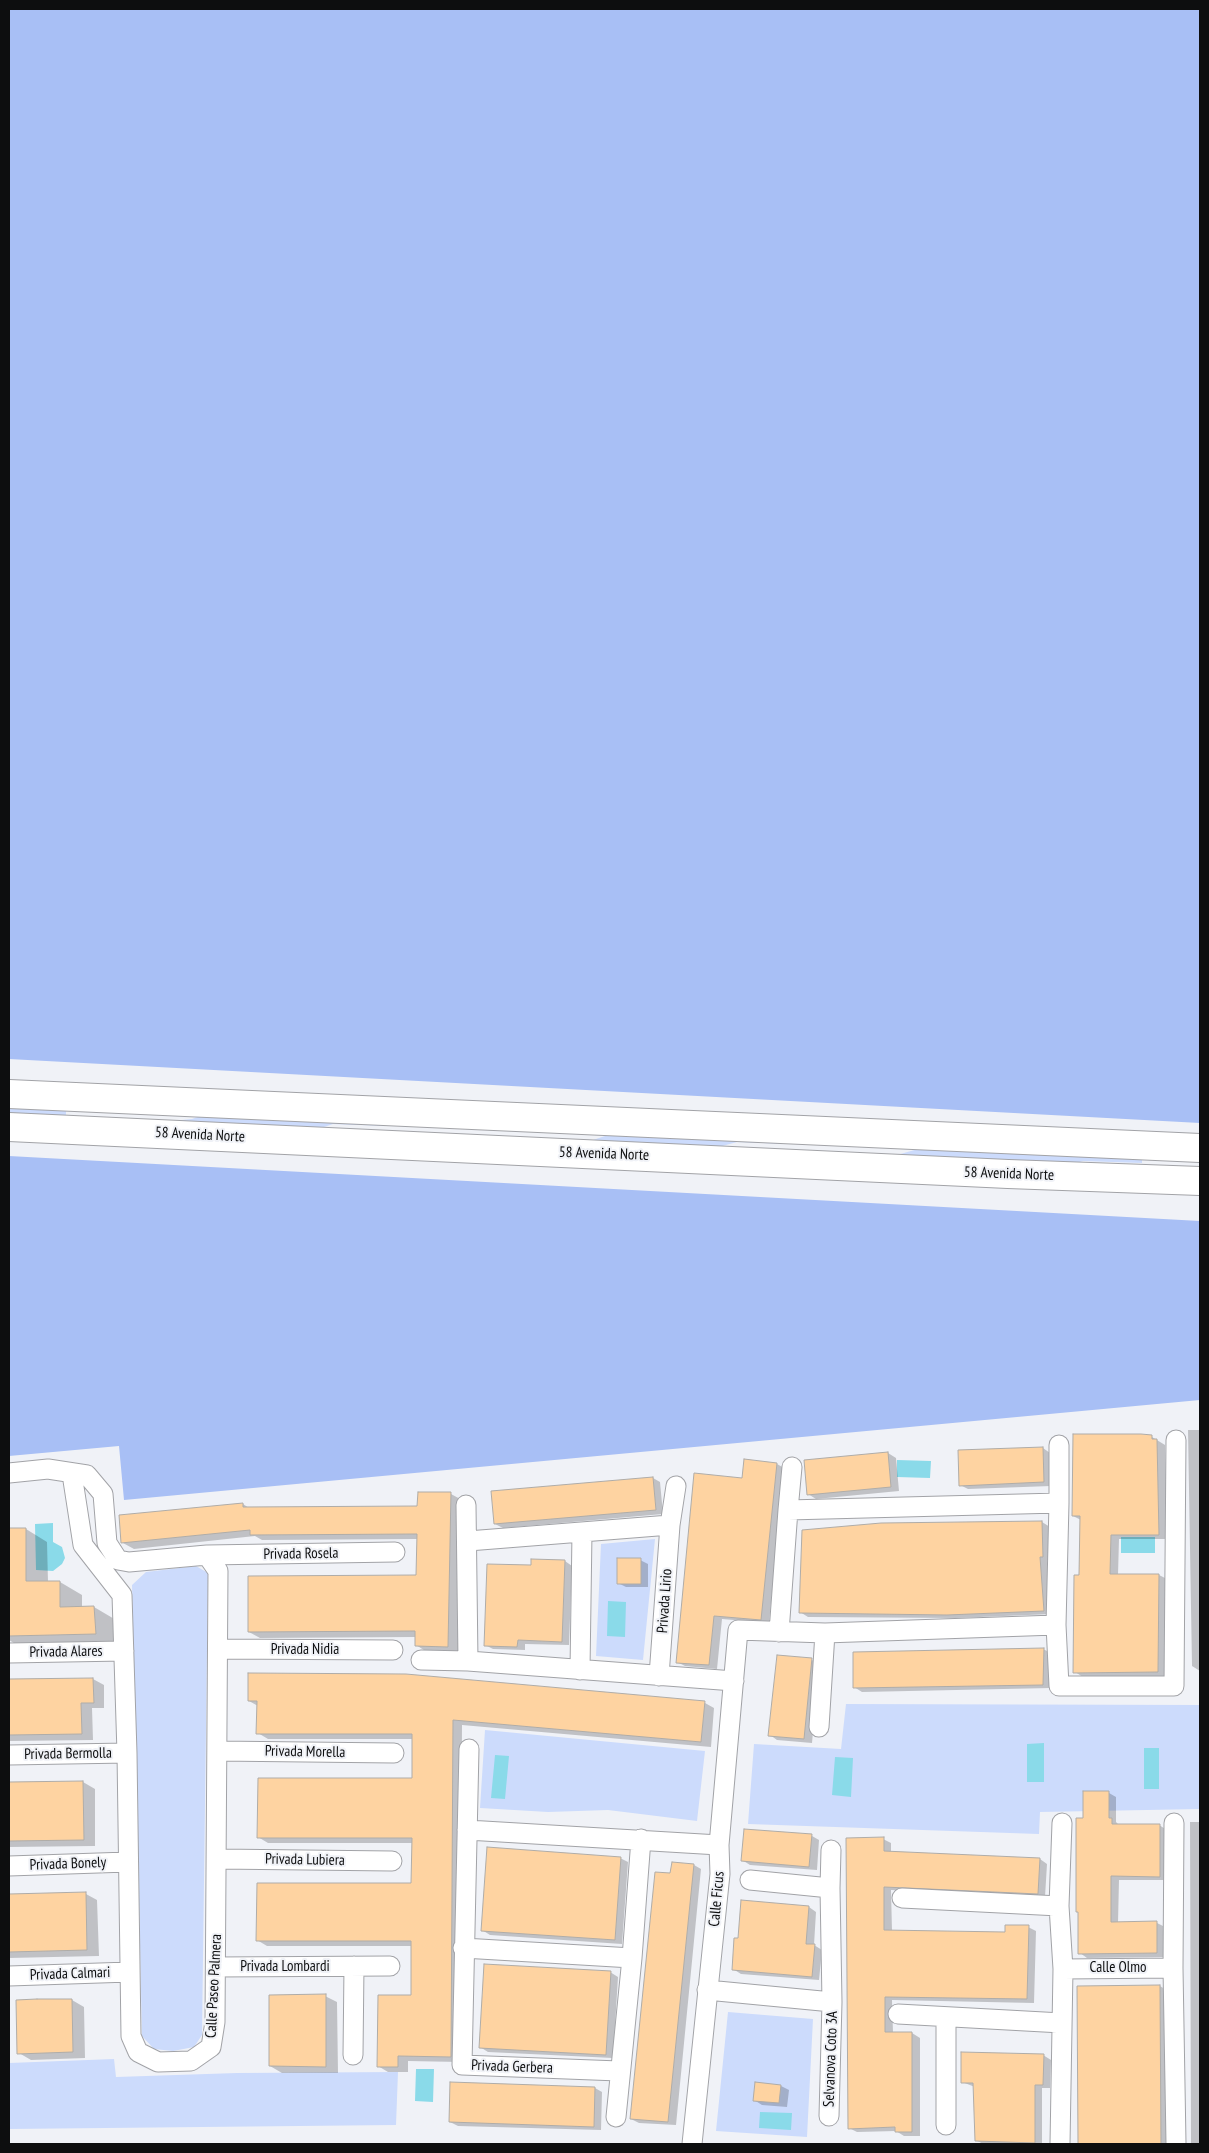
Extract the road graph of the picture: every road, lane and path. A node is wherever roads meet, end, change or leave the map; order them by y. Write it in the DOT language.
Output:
graph roads {
  1 [pos="9,1094"];
  2 [pos="94,1097"];
  3 [pos="465,1114"];
  4 [pos="9,1127"];
  5 [pos="93,1129"];
  6 [pos="817,1129"];
  7 [pos="1167,1146"];
  8 [pos="466,1148"];
  9 [pos="1200,1148"];
  10 [pos="815,1164"];
  11 [pos="1165,1179"];
  12 [pos="1200,1181"];
  13 [pos="1176,1440"];
  14 [pos="1059,1445"];
  15 [pos="792,1467"];
  16 [pos="9,1473"];
  17 [pos="72,1474"];
  18 [pos="676,1486"];
  19 [pos="1059,1503"];
  20 [pos="466,1505"];
  21 [pos="788,1510"];
  22 [pos="670,1525"];
  23 [pos="582,1532"];
  24 [pos="468,1540"];
  25 [pos="395,1552"];
  26 [pos="207,1555"];
  27 [pos="1056,1625"];
  28 [pos="779,1632"];
  29 [pos="825,1633"];
  30 [pos="218,1649"];
  31 [pos="393,1650"];
  32 [pos="124,1651"];
  33 [pos="9,1654"];
  34 [pos="421,1660"];
  35 [pos="468,1661"];
  36 [pos="580,1670"];
  37 [pos="659,1676"];
  38 [pos="734,1681"];
  39 [pos="819,1727"];
  40 [pos="469,1749"];
  41 [pos="217,1751"];
  42 [pos="127,1753"];
  43 [pos="394,1754"];
  44 [pos="9,1755"];
  45 [pos="1062,1823"];
  46 [pos="1174,1823"];
  47 [pos="467,1830"];
  48 [pos="641,1839"];
  49 [pos="719,1845"];
  50 [pos="831,1850"];
  51 [pos="218,1859"];
  52 [pos="392,1861"];
  53 [pos="128,1862"];
  54 [pos="9,1866"];
  55 [pos="750,1880"];
  56 [pos="830,1888"];
  57 [pos="902,1898"];
  58 [pos="1059,1906"];
  59 [pos="463,1948"];
  60 [pos="632,1958"];
  61 [pos="354,1966"];
  62 [pos="390,1966"];
  63 [pos="216,1967"];
  64 [pos="1063,1968"];
  65 [pos="1173,1968"];
  66 [pos="130,1972"];
  67 [pos="9,1976"];
  68 [pos="708,1990"];
  69 [pos="832,2002"];
  70 [pos="898,2014"];
  71 [pos="946,2018"];
  72 [pos="1062,2023"];
  73 [pos="353,2056"];
  74 [pos="619,2071"];
  75 [pos="829,2116"];
  76 [pos="616,2118"];
  77 [pos="946,2125"];
  78 [pos="1176,2143"];
  79 [pos="692,2144"];
  80 [pos="1060,2144"];
  1 -- 2 [label="main road"];
  2 -- 3 [label="main road"];
  2 -- 5 [label="main road"];
  3 -- 6 [label="main road"];
  3 -- 8 [label="main road"];
  4 -- 5 [label="main road, 58 Avenida Norte"];
  5 -- 8 [label="main road, 58 Avenida Norte"];
  6 -- 7 [label="main road"];
  6 -- 10 [label="main road"];
  7 -- 9 [label="main road"];
  7 -- 11 [label="main road"];
  8 -- 10 [label="main road, 58 Avenida Norte"];
  10 -- 11 [label="main road, 58 Avenida Norte"];
  11 -- 12 [label="main road, 58 Avenida Norte"];
  13 -- 27 [label="street"];
  14 -- 19 [label="street"];
  15 -- 21 [label="street"];
  16 -- 17 [label="street"];
  17 -- 26 [label="street"];
  17 -- 32 [label="street, Calle Paseo Palmera"];
  18 -- 22 [label="street, Privada Lirio"];
  19 -- 21 [label="street"];
  19 -- 27 [label="street"];
  20 -- 24 [label="street"];
  21 -- 28 [label="street"];
  22 -- 23 [label="street"];
  22 -- 37 [label="street, Privada Lirio"];
  23 -- 24 [label="street"];
  23 -- 36 [label="street"];
  24 -- 35 [label="street"];
  25 -- 26 [label="street, Privada Rosela"];
  26 -- 30 [label="street, Calle Paseo Palmera"];
  27 -- 29 [label="street"];
  28 -- 29 [label="street"];
  28 -- 38 [label="street, Calle Ficus"];
  29 -- 39 [label="street"];
  30 -- 31 [label="street, Privada Nidia"];
  30 -- 41 [label="street, Calle Paseo Palmera"];
  32 -- 33 [label="street, Privada Alares"];
  32 -- 42 [label="street, Calle Paseo Palmera"];
  34 -- 35 [label="street"];
  35 -- 36 [label="street"];
  36 -- 37 [label="street"];
  37 -- 38 [label="street"];
  38 -- 49 [label="street, Calle Ficus"];
  40 -- 47 [label="street, Privada Gerbera"];
  41 -- 43 [label="street, Privada Morella"];
  41 -- 51 [label="street, Calle Paseo Palmera"];
  42 -- 44 [label="street, Privada Bermolla"];
  42 -- 53 [label="street, Calle Paseo Palmera"];
  45 -- 58 [label="street"];
  46 -- 65 [label="street"];
  47 -- 48 [label="street"];
  47 -- 59 [label="street, Privada Gerbera"];
  48 -- 49 [label="street"];
  48 -- 60 [label="street"];
  49 -- 68 [label="street, Calle Ficus"];
  50 -- 56 [label="street, Selvanova Coto 3A"];
  51 -- 52 [label="street, Privada Lubiera"];
  51 -- 63 [label="street, Calle Paseo Palmera"];
  53 -- 54 [label="street, Privada Bonely"];
  53 -- 66 [label="street, Calle Paseo Palmera"];
  55 -- 56 [label="street"];
  56 -- 69 [label="street, Selvanova Coto 3A"];
  57 -- 58 [label="street"];
  58 -- 64 [label="street"];
  59 -- 60 [label="street"];
  59 -- 74 [label="street, Privada Gerbera"];
  60 -- 74 [label="street"];
  61 -- 62 [label="street, Privada Lombardi"];
  61 -- 63 [label="street, Privada Lombardi"];
  61 -- 73 [label="street"];
  63 -- 66 [label="street, Calle Paseo Palmera"];
  64 -- 65 [label="street, Calle Olmo"];
  64 -- 72 [label="street"];
  65 -- 78 [label="street"];
  66 -- 67 [label="street, Privada Calmari"];
  68 -- 69 [label="street, Selvanova Coto 3A"];
  68 -- 79 [label="street, Calle Ficus"];
  69 -- 75 [label="street, Selvanova Coto 3A"];
  70 -- 71 [label="street"];
  71 -- 72 [label="street"];
  71 -- 77 [label="street"];
  72 -- 80 [label="street"];
  74 -- 76 [label="street"];
}
